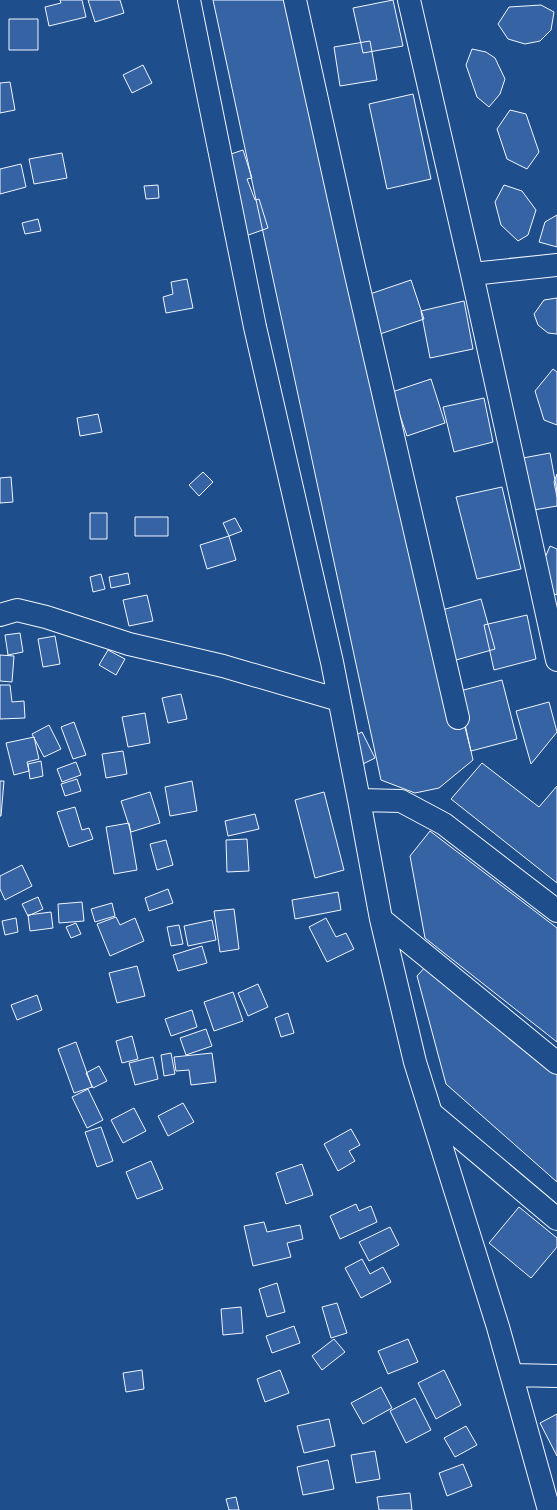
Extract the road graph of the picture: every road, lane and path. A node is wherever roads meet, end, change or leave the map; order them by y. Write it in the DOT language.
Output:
graph roads {
  1 [pos="189,0"];
  2 [pos="296,0"];
  3 [pos="409,0"];
  4 [pos="557,265"];
  5 [pos="472,274"];
  6 [pos="0,615"];
  7 [pos="557,660"];
  8 [pos="339,700"];
  9 [pos="458,718"];
  10 [pos="359,800"];
  11 [pos="557,911"];
  12 [pos="381,919"];
  13 [pos="557,1062"];
  14 [pos="431,1113"];
  15 [pos="557,1219"];
  16 [pos="512,1375"];
  17 [pos="557,1376"];
  18 [pos="548,1510"];
  1 -- 8 [label="street"];
  2 -- 9 [label="street"];
  3 -- 5 [label="street"];
  4 -- 5 [label="street"];
  5 -- 7 [label="street"];
  6 -- 8 [label="street"];
  8 -- 10 [label="street"];
  10 -- 11 [label="street"];
  10 -- 12 [label="street"];
  12 -- 13 [label="street"];
  12 -- 14 [label="street"];
  14 -- 15 [label="street"];
  14 -- 16 [label="street"];
  16 -- 17 [label="street"];
  16 -- 18 [label="street"];
}
